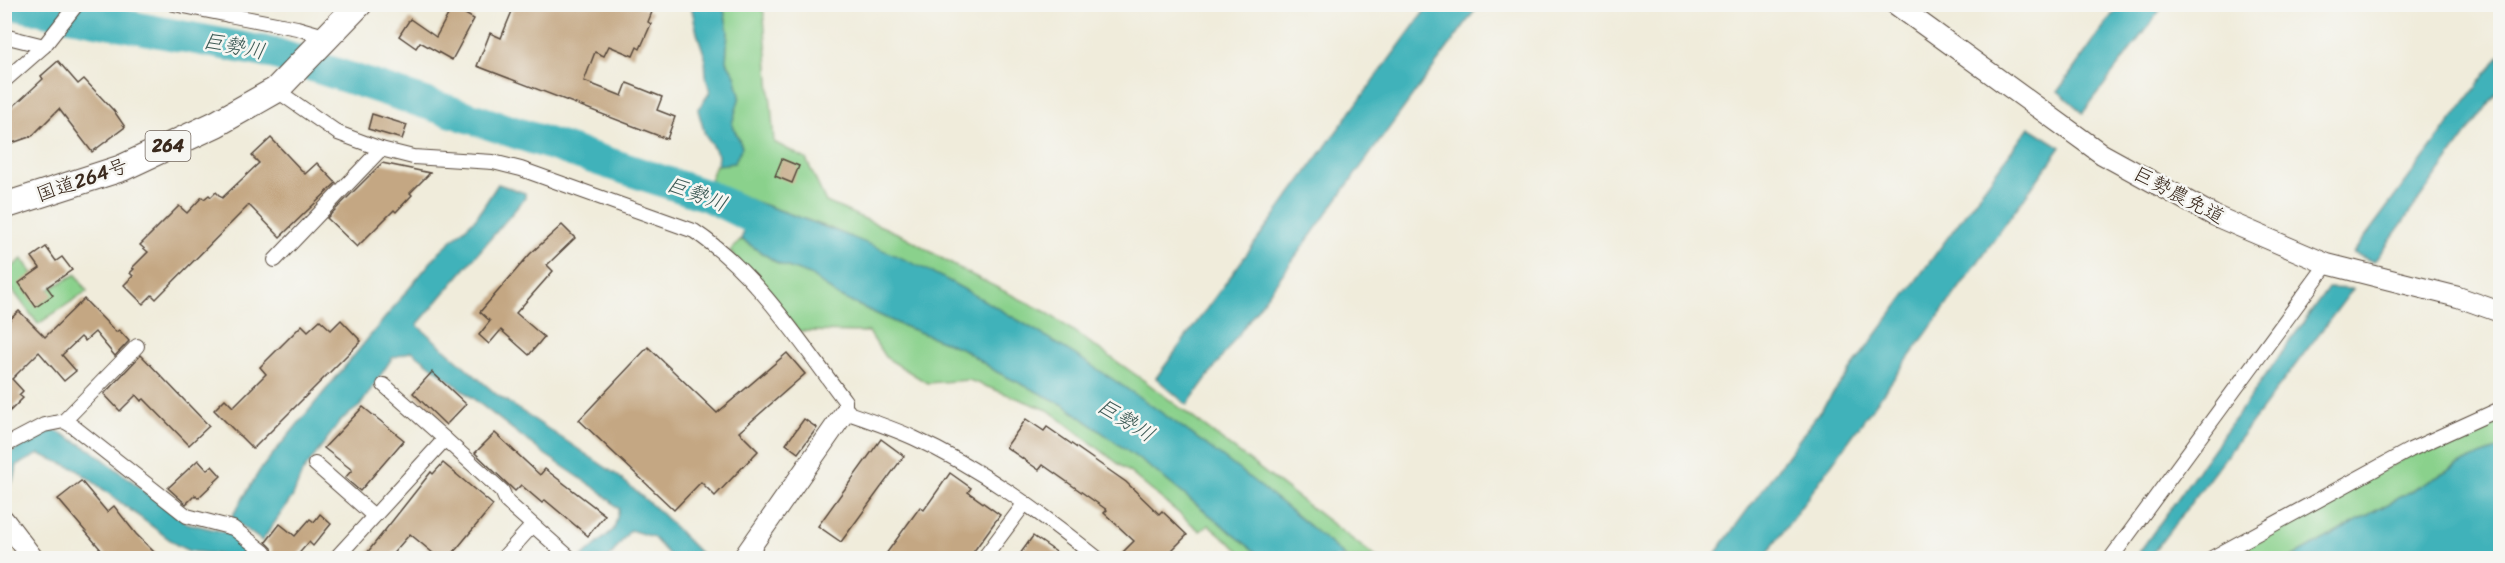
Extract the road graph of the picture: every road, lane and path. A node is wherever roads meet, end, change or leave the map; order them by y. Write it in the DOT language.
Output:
graph roads {
  1 [pos="77,4"];
  2 [pos="174,4"];
  3 [pos="359,4"];
  4 [pos="1895,4"];
  5 [pos="232,10"];
  6 [pos="4,36"];
  7 [pos="324,42"];
  8 [pos="44,46"];
  9 [pos="4,81"];
  10 [pos="280,87"];
  11 [pos="381,149"];
  12 [pos="4,206"];
  13 [pos="275,260"];
  14 [pos="2327,264"];
  15 [pos="2500,312"];
  16 [pos="137,346"];
  17 [pos="384,385"];
  18 [pos="2500,409"];
  19 [pos="845,412"];
  20 [pos="64,421"];
  21 [pos="445,439"];
  22 [pos="4,446"];
  23 [pos="315,464"];
  24 [pos="1025,503"];
  25 [pos="374,516"];
  26 [pos="4,520"];
  27 [pos="532,526"];
  28 [pos="264,552"];
  29 [pos="33,558"];
  30 [pos="336,558"];
  31 [pos="503,558"];
  32 [pos="570,558"];
  33 [pos="743,558"];
  34 [pos="984,558"];
  35 [pos="1097,558"];
  36 [pos="2111,558"];
  37 [pos="2212,558"];
  1 -- 8 [label="street"];
  2 -- 5 [label="street"];
  3 -- 7 [label="highway, 国道264号 / 264"];
  4 -- 14 [label="street, 巨勢農免道"];
  5 -- 7 [label="street"];
  6 -- 8 [label="street"];
  7 -- 10 [label="highway, 国道264号 / 264"];
  8 -- 9 [label="street"];
  10 -- 11 [label="street"];
  10 -- 12 [label="highway, 国道264号 / 264"];
  11 -- 13 [label="street"];
  11 -- 19 [label="street"];
  14 -- 15 [label="street, 巨勢農免道"];
  14 -- 36 [label="street"];
  16 -- 20 [label="street"];
  17 -- 21 [label="street"];
  18 -- 37 [label="street"];
  19 -- 24 [label="street"];
  19 -- 33 [label="street"];
  20 -- 22 [label="street"];
  20 -- 28 [label="street"];
  21 -- 25 [label="street"];
  21 -- 27 [label="street"];
  23 -- 25 [label="street"];
  24 -- 34 [label="street"];
  24 -- 35 [label="street"];
  25 -- 30 [label="street"];
  26 -- 29 [label="street"];
  27 -- 31 [label="street"];
  27 -- 32 [label="street"];
}
